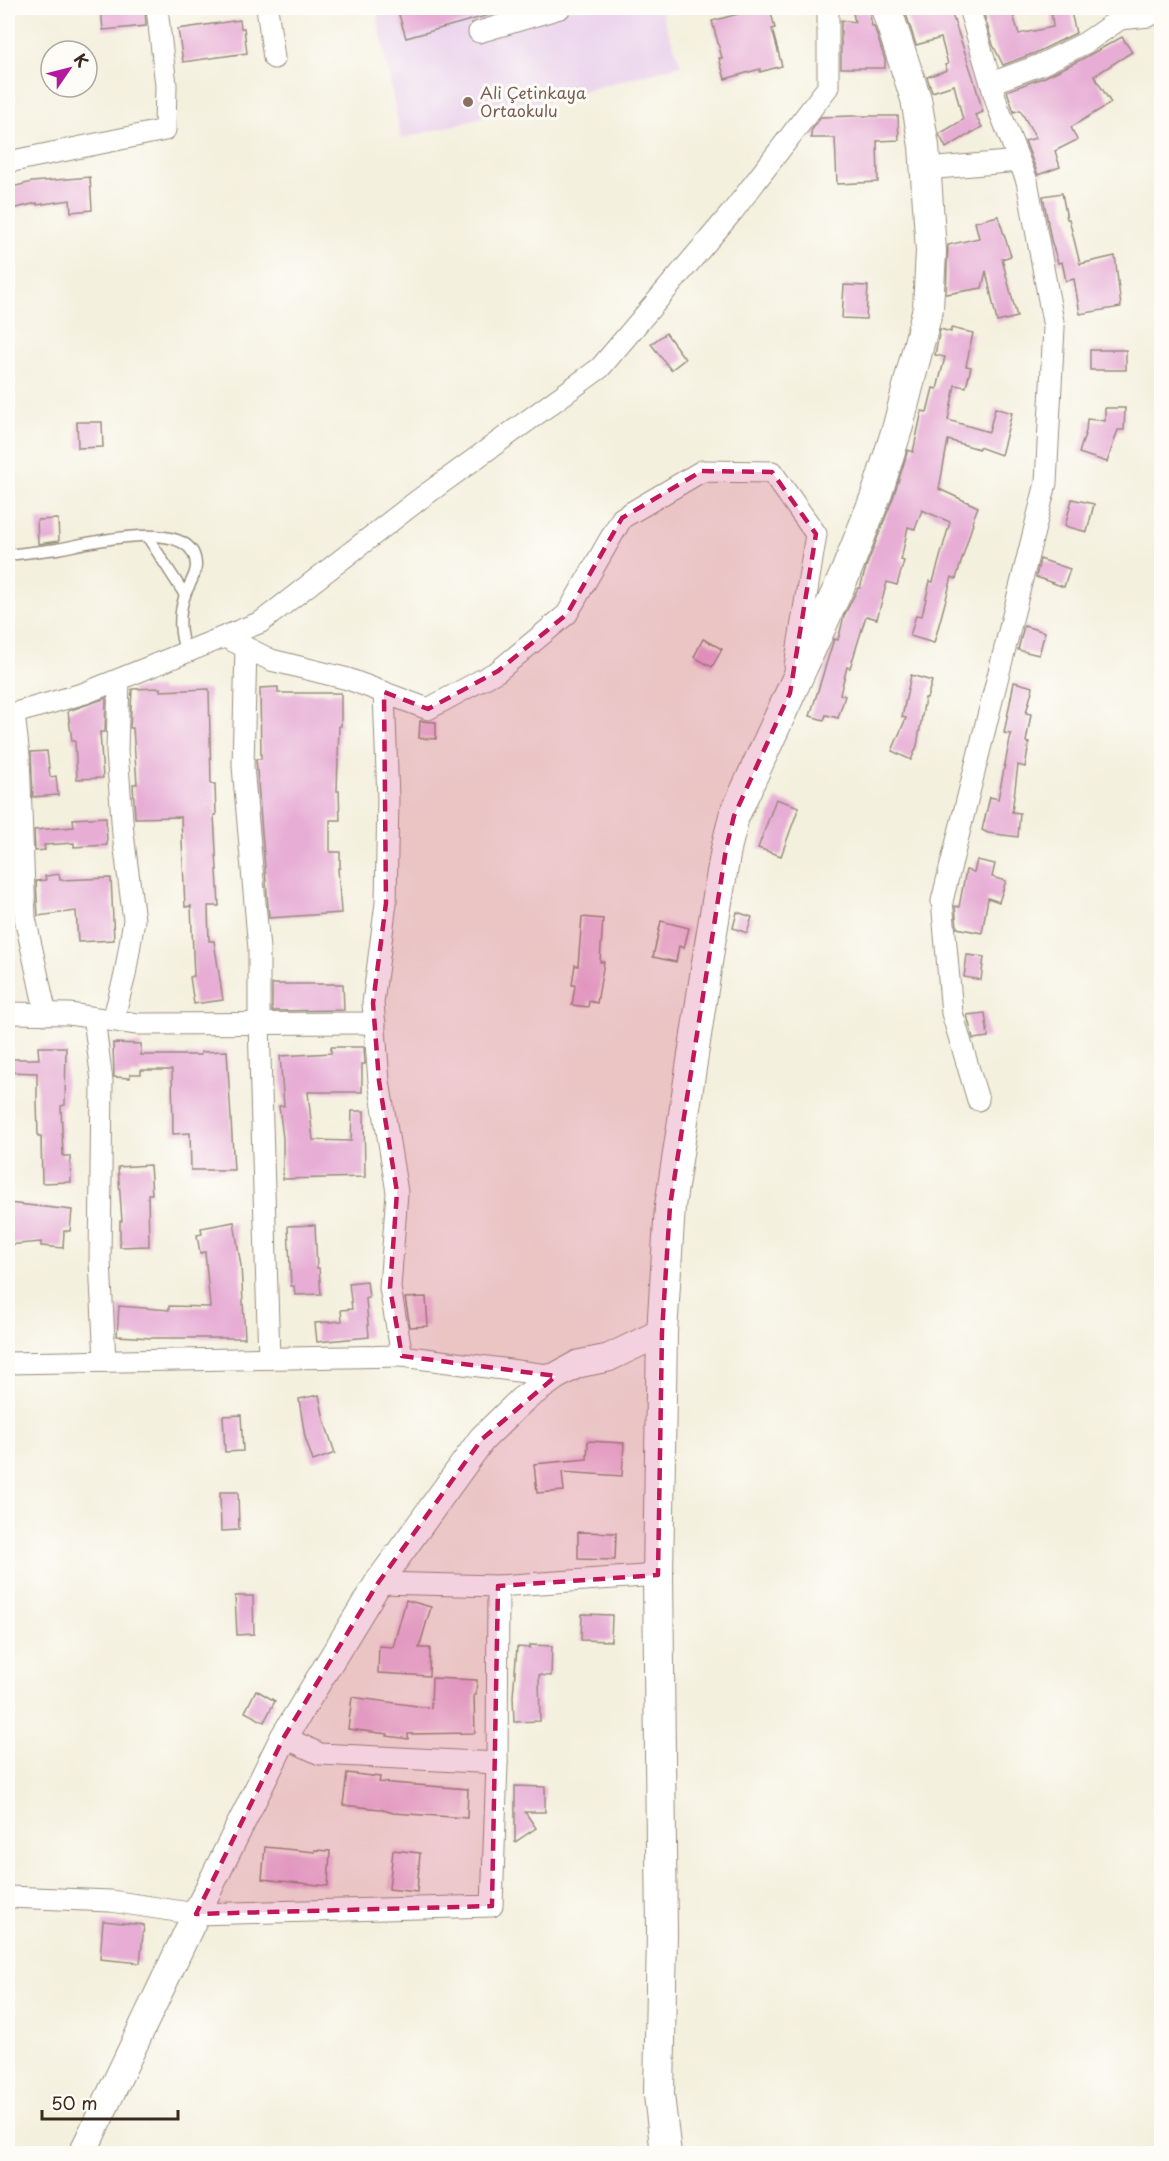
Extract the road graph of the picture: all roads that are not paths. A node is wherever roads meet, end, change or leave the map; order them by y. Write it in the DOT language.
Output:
graph roads {
  1 [pos="157,8"];
  2 [pos="267,8"];
  3 [pos="560,8"];
  4 [pos="828,8"];
  5 [pos="886,8"];
  6 [pos="969,8"];
  7 [pos="1152,8"];
  8 [pos="479,32"];
  9 [pos="274,58"];
  10 [pos="991,83"];
  11 [pos="1019,161"];
  12 [pos="8,162"];
  13 [pos="926,169"];
  14 [pos="147,536"];
  15 [pos="8,555"];
  16 [pos="185,595"];
  17 [pos="225,637"];
  18 [pos="246,648"];
  19 [pos="186,653"];
  20 [pos="118,680"];
  21 [pos="384,692"];
  22 [pos="790,693"];
  23 [pos="11,714"];
  24 [pos="8,1013"];
  25 [pos="46,1014"];
  26 [pos="104,1019"];
  27 [pos="259,1023"];
  28 [pos="375,1023"];
  29 [pos="978,1100"];
  30 [pos="662,1332"];
  31 [pos="402,1356"];
  32 [pos="269,1358"];
  33 [pos="105,1361"];
  34 [pos="8,1363"];
  35 [pos="556,1376"];
  36 [pos="658,1575"];
  37 [pos="378,1583"];
  38 [pos="498,1586"];
  39 [pos="284,1737"];
  40 [pos="497,1763"];
  41 [pos="8,1897"];
  42 [pos="195,1914"];
  43 [pos="82,2154"];
  44 [pos="666,2154"];
  1 -- 12 [label="street"];
  2 -- 9 [label="street"];
  3 -- 8 [label="street"];
  4 -- 17 [label="street"];
  5 -- 13 [label="main road"];
  6 -- 10 [label="street"];
  7 -- 10 [label="street"];
  10 -- 11 [label="street"];
  11 -- 13 [label="street"];
  11 -- 29 [label="street"];
  13 -- 22 [label="main road"];
  14 -- 15 [label="lane"];
  14 -- 16 [label="lane"];
  14 -- 16 [label="lane"];
  16 -- 19 [label="lane"];
  17 -- 18 [label="street"];
  17 -- 19 [label="street"];
  18 -- 21 [label="street"];
  18 -- 27 [label="street"];
  19 -- 20 [label="street"];
  20 -- 23 [label="street"];
  20 -- 26 [label="street"];
  21 -- 22 [label="street"];
  21 -- 28 [label="street"];
  22 -- 30 [label="main road"];
  23 -- 25 [label="street"];
  24 -- 25 [label="street"];
  25 -- 26 [label="street"];
  26 -- 27 [label="street"];
  26 -- 33 [label="street"];
  27 -- 28 [label="street"];
  27 -- 32 [label="street"];
  28 -- 31 [label="street"];
  30 -- 35 [label="street"];
  30 -- 36 [label="main road"];
  31 -- 32 [label="street"];
  31 -- 35 [label="street"];
  32 -- 33 [label="street"];
  33 -- 34 [label="street"];
  35 -- 37 [label="street"];
  36 -- 38 [label="street"];
  36 -- 44 [label="main road"];
  37 -- 38 [label="street"];
  37 -- 39 [label="street"];
  38 -- 40 [label="street"];
  39 -- 40 [label="street"];
  39 -- 42 [label="street"];
  40 -- 42 [label="street"];
  41 -- 42 [label="street"];
  42 -- 43 [label="street"];
}
